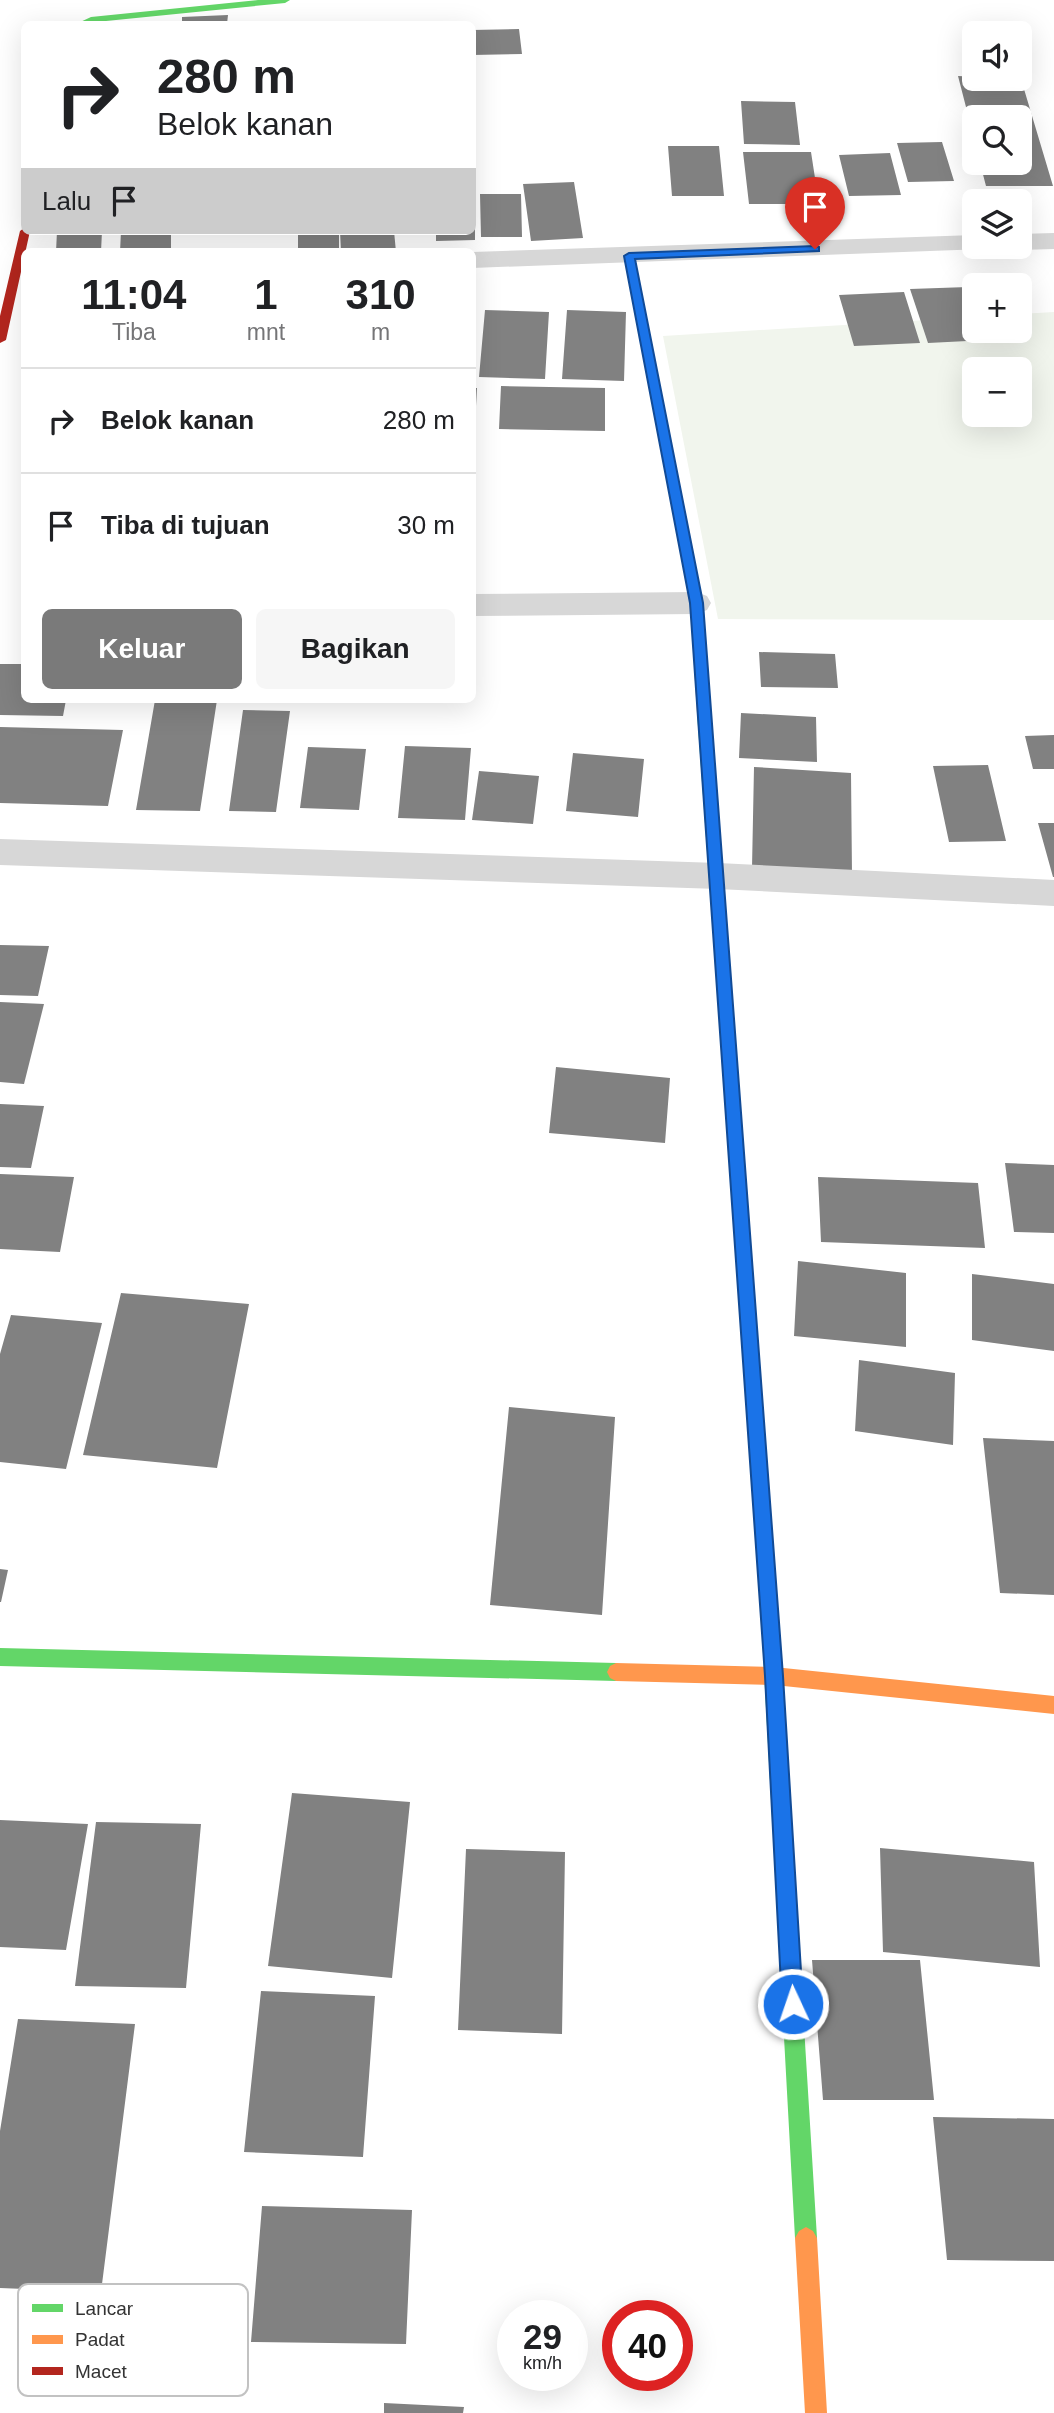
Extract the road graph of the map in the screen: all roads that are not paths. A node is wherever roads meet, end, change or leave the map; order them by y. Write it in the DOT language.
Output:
graph roads {
  1 [pos="285,0"];
  2 [pos="88,21"];
  3 [pos="1054,241"];
  4 [pos="1032,242"];
  5 [pos="962,243"];
  6 [pos="629,256"];
  7 [pos="476,260"];
  8 [pos="20,273"];
  9 [pos="0,340"];
  10 [pos="696,603"];
  11 [pos="476,604"];
  12 [pos="0,852"];
  13 [pos="718,876"];
  14 [pos="1054,893"];
  15 [pos="0,1657"];
  16 [pos="774,1676"];
  17 [pos="1054,1705"];
  18 [pos="816,2413"];
  1 -- 2 [label="street"];
  3 -- 4 [label="street"];
  5 -- 6 [label="street"];
  6 -- 7 [label="street"];
  6 -- 10 [label="street"];
  8 -- 9 [label="street"];
  10 -- 11 [label="street"];
  10 -- 13 [label="street"];
  12 -- 13 [label="street"];
  13 -- 14 [label="street"];
  13 -- 16 [label="street"];
  15 -- 16 [label="street"];
  16 -- 17 [label="street"];
  16 -- 18 [label="street"];
}
